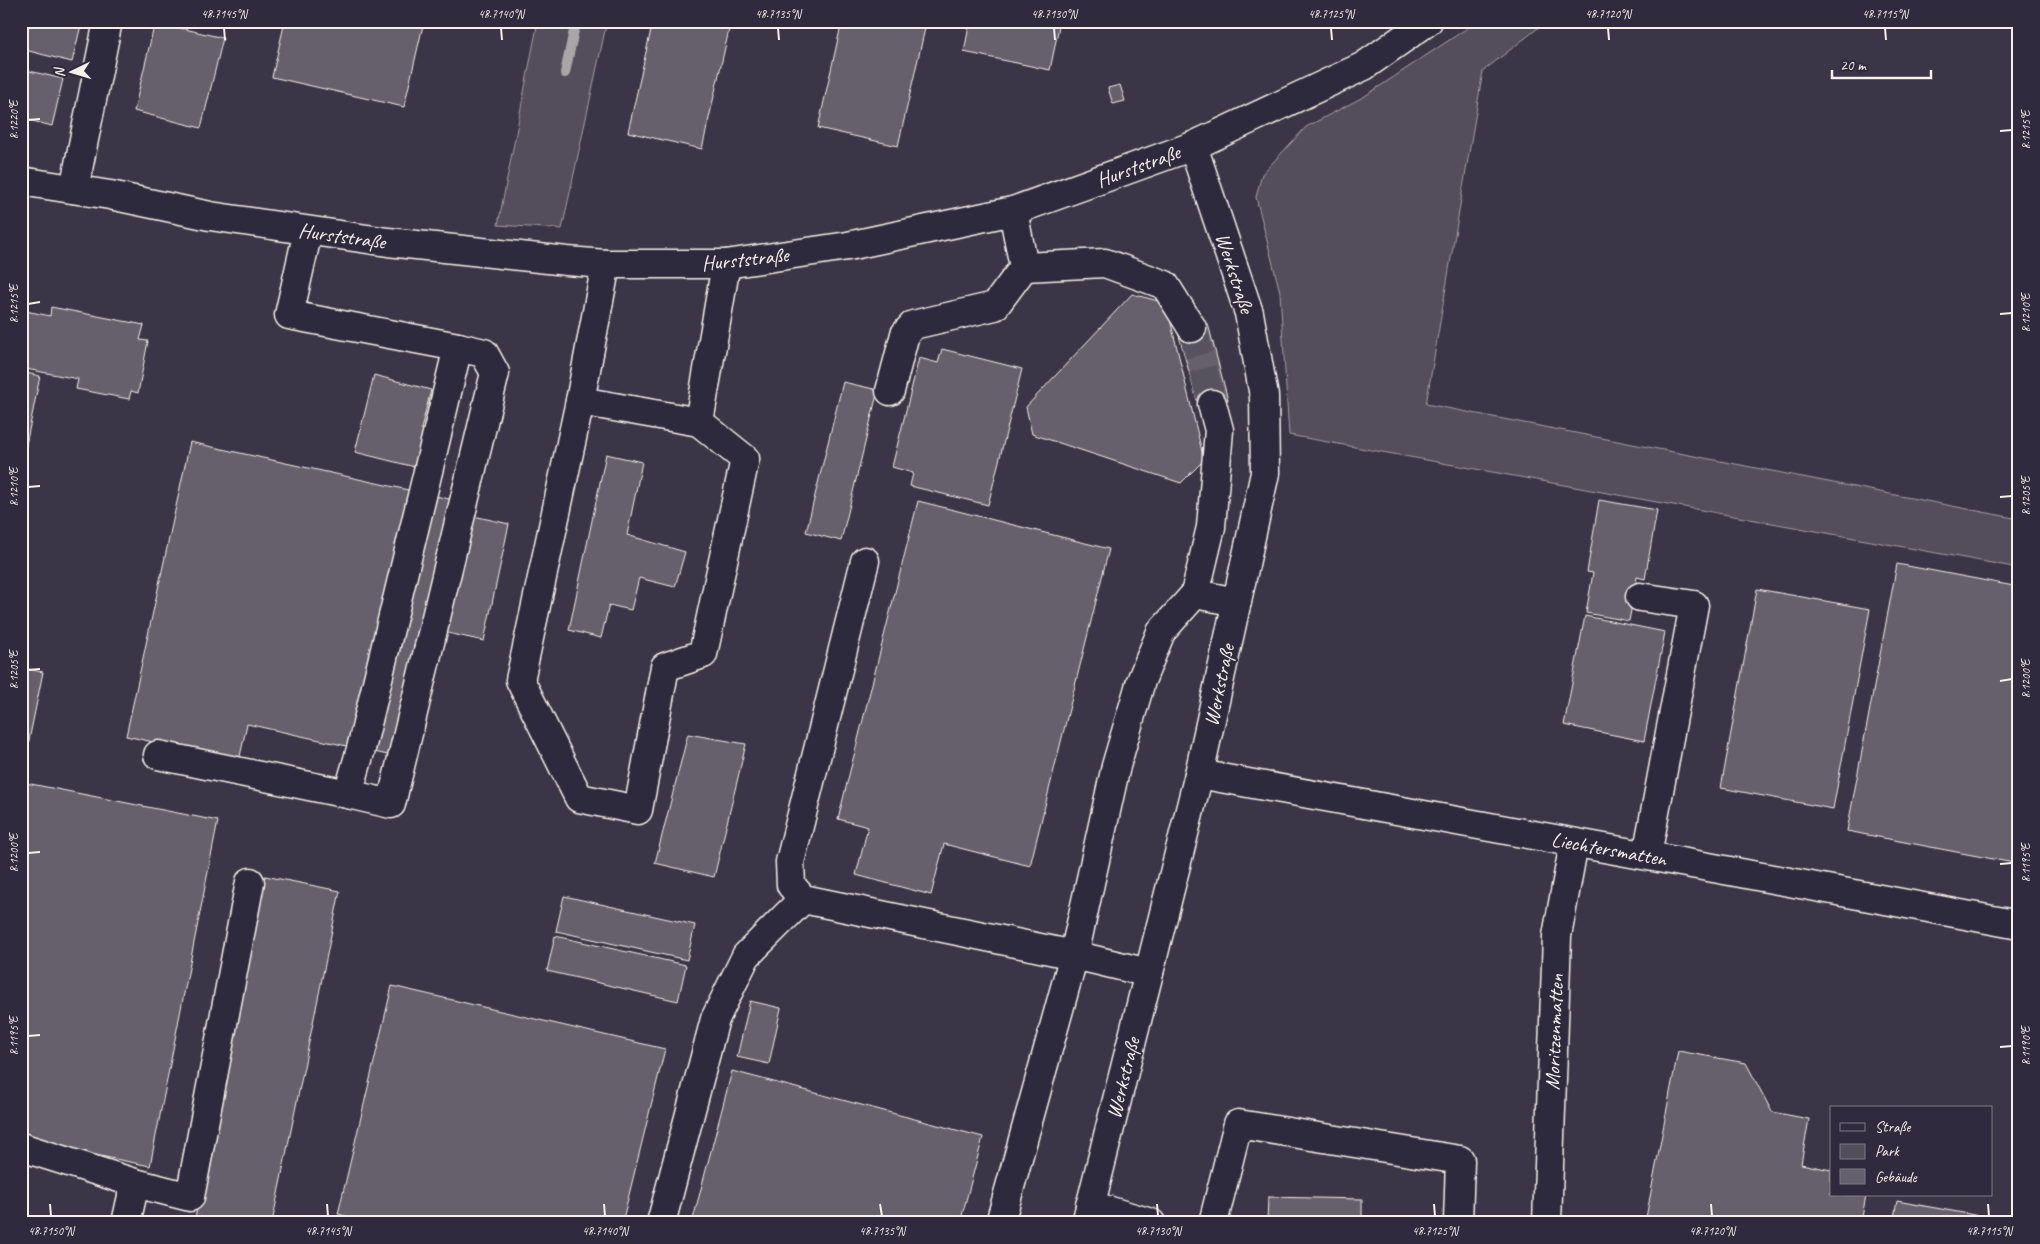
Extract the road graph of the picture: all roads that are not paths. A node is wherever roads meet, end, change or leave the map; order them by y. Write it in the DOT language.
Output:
graph roads {
  1 [pos="108,21"];
  2 [pos="1428,21"];
  3 [pos="1193,146"];
  4 [pos="21,180"];
  5 [pos="74,189"];
  6 [pos="1013,211"];
  7 [pos="308,231"];
  8 [pos="606,264"];
  9 [pos="726,264"];
  10 [pos="1024,267"];
  11 [pos="1192,328"];
  12 [pos="458,347"];
  13 [pos="890,391"];
  14 [pos="580,401"];
  15 [pos="1212,404"];
  16 [pos="698,422"];
  17 [pos="865,562"];
  18 [pos="1195,594"];
  19 [pos="1640,597"];
  20 [pos="1237,602"];
  21 [pos="158,755"];
  22 [pos="1199,774"];
  23 [pos="348,794"];
  24 [pos="1574,843"];
  25 [pos="1647,855"];
  26 [pos="250,882"];
  27 [pos="803,899"];
  28 [pos="2019,925"];
  29 [pos="1074,955"];
  30 [pos="1149,973"];
  31 [pos="21,1147"];
  32 [pos="135,1183"];
  33 [pos="1088,1214"];
  34 [pos="126,1223"];
  35 [pos="661,1223"];
  36 [pos="1000,1223"];
  37 [pos="1151,1223"];
  38 [pos="1213,1223"];
  39 [pos="1458,1223"];
  40 [pos="1547,1223"];
  1 -- 5 [label="street"];
  2 -- 3 [label="street, Hurststraße"];
  3 -- 6 [label="street, Hurststraße"];
  3 -- 20 [label="street, Werkstraße"];
  4 -- 5 [label="street, Hurststraße"];
  5 -- 7 [label="street, Hurststraße"];
  6 -- 9 [label="street, Hurststraße"];
  6 -- 10 [label="street"];
  7 -- 8 [label="street, Hurststraße"];
  7 -- 12 [label="street"];
  8 -- 9 [label="street, Hurststraße"];
  8 -- 14 [label="street"];
  9 -- 16 [label="street"];
  10 -- 11 [label="street"];
  10 -- 13 [label="street"];
  12 -- 23 [label="street"];
  12 -- 23 [label="street"];
  14 -- 16 [label="street"];
  14 -- 16 [label="street"];
  15 -- 18 [label="street"];
  17 -- 27 [label="street"];
  18 -- 20 [label="street"];
  18 -- 29 [label="street"];
  19 -- 25 [label="street"];
  20 -- 22 [label="street, Werkstraße"];
  21 -- 23 [label="street"];
  22 -- 24 [label="street, Liechtersmatten"];
  22 -- 30 [label="street, Werkstraße"];
  24 -- 25 [label="street, Liechtersmatten"];
  24 -- 40 [label="street, Moritzenmatten"];
  25 -- 28 [label="street, Liechtersmatten"];
  26 -- 32 [label="street"];
  27 -- 29 [label="street"];
  27 -- 35 [label="street"];
  29 -- 30 [label="street"];
  29 -- 36 [label="street"];
  30 -- 33 [label="street, Werkstraße"];
  31 -- 32 [label="street"];
  32 -- 34 [label="street"];
  33 -- 37 [label="street"];
  38 -- 39 [label="street"];
}
